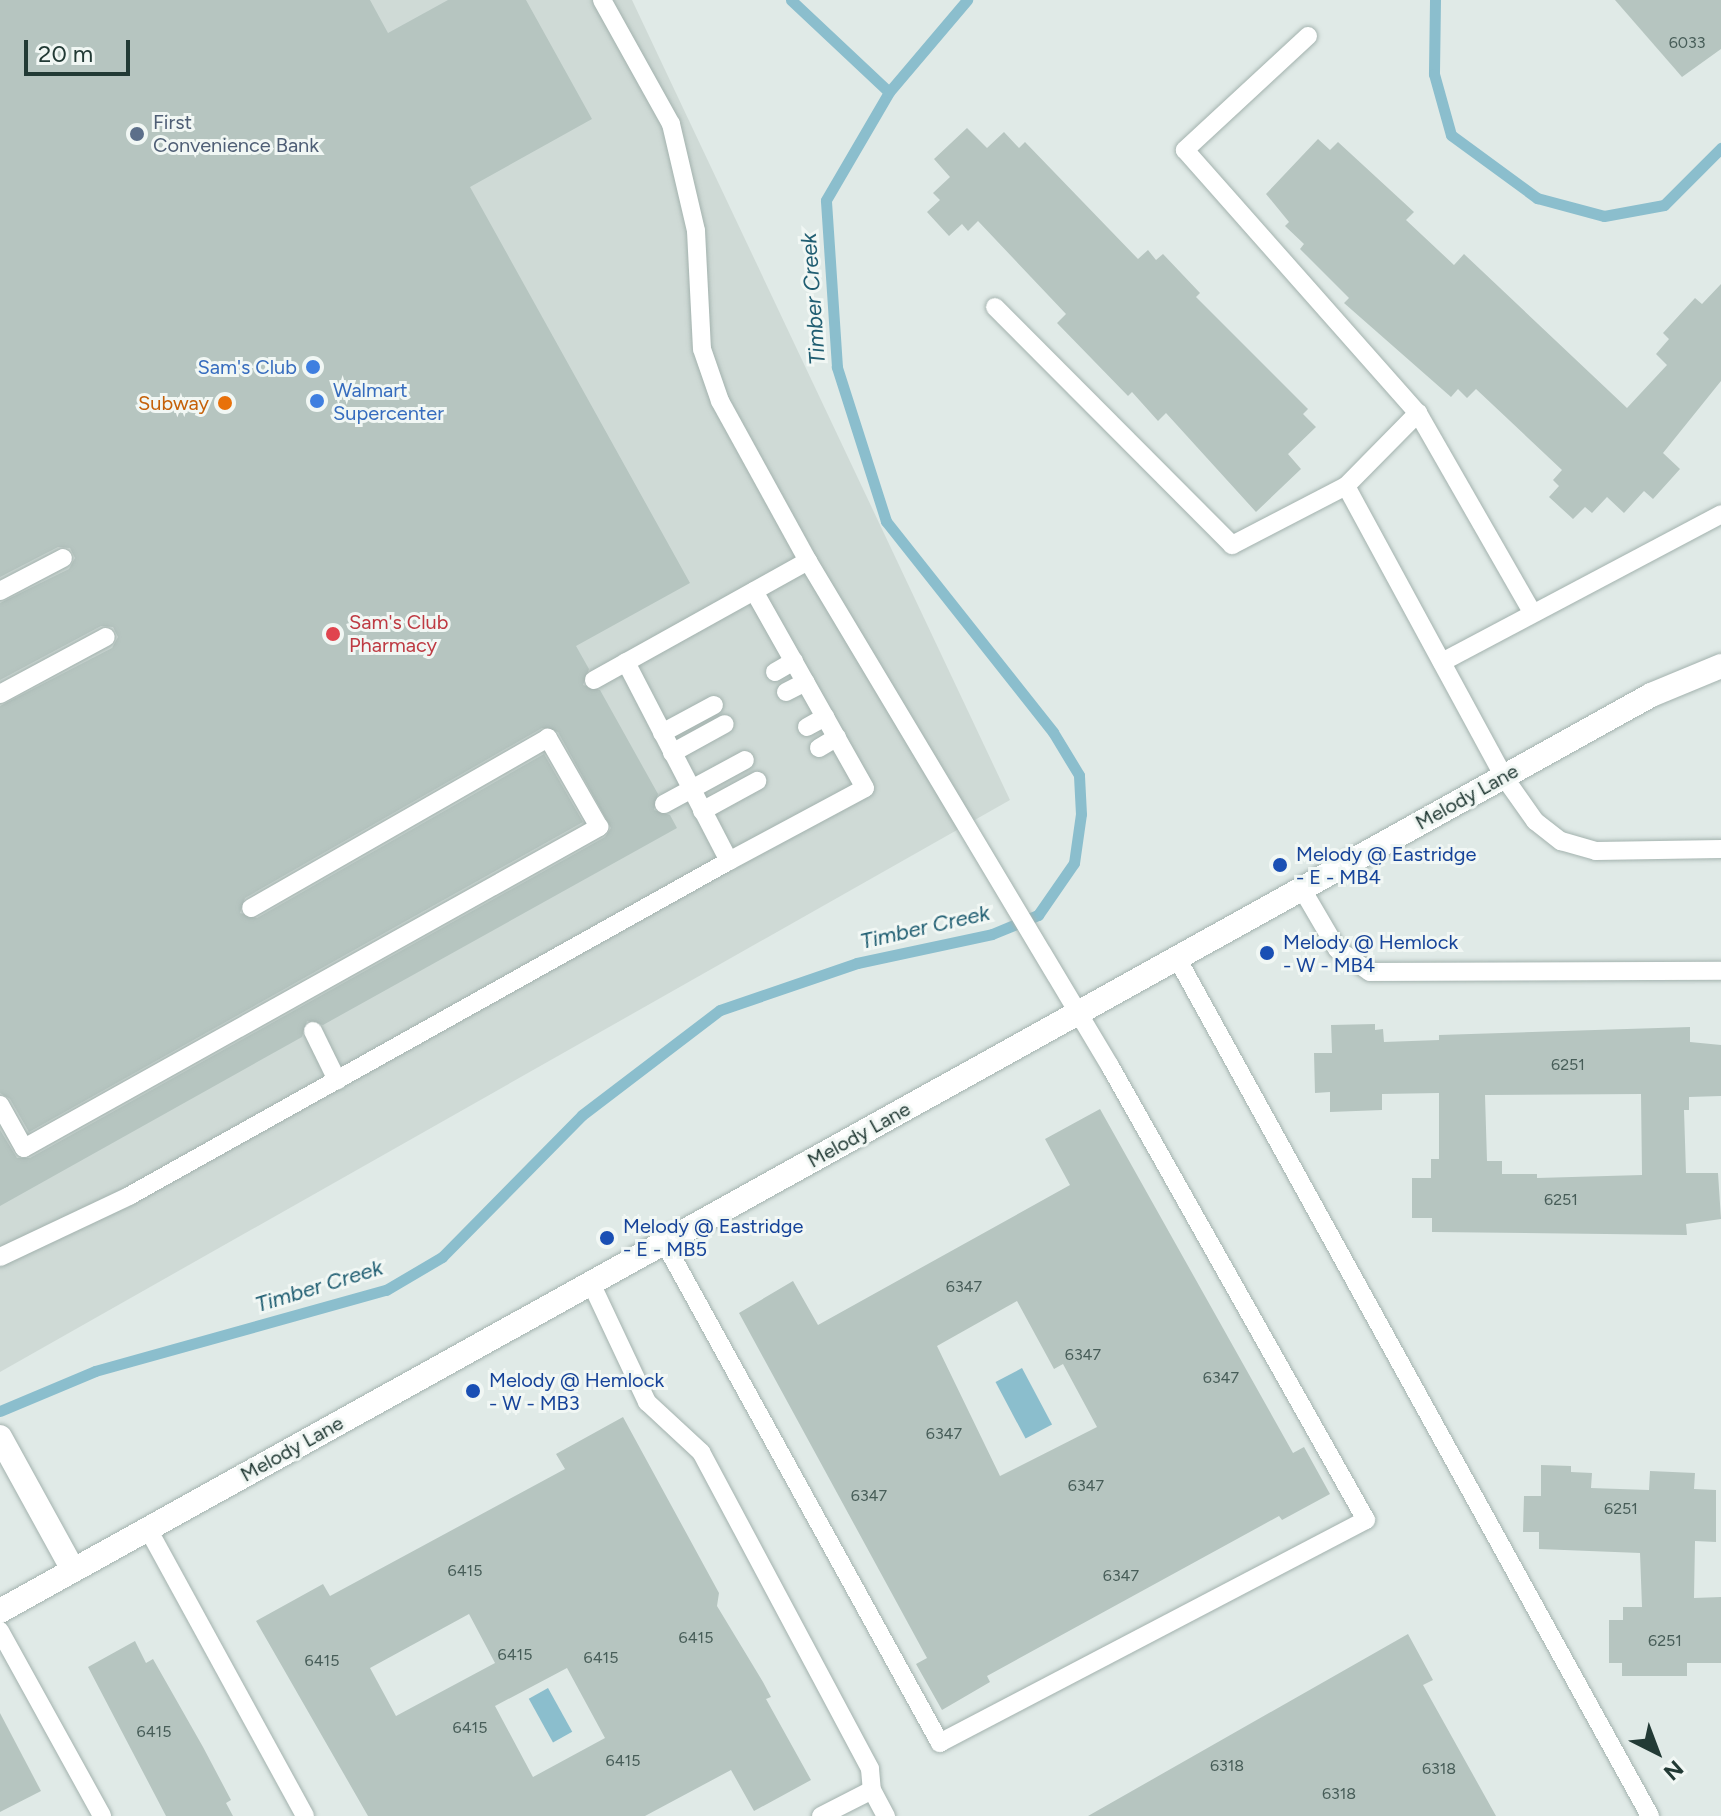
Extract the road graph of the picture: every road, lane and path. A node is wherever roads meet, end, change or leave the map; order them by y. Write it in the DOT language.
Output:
graph roads {
  1 [pos="602,0"];
  2 [pos="1308,36"];
  3 [pos="995,307"];
  4 [pos="1418,413"];
  5 [pos="1346,486"];
  6 [pos="1721,514"];
  7 [pos="63,558"];
  8 [pos="808,561"];
  9 [pos="0,591"];
  10 [pos="754,591"];
  11 [pos="1532,612"];
  12 [pos="106,637"];
  13 [pos="794,661"];
  14 [pos="626,662"];
  15 [pos="1442,662"];
  16 [pos="1721,666"];
  17 [pos="775,672"];
  18 [pos="594,680"];
  19 [pos="806,682"];
  20 [pos="786,692"];
  21 [pos="0,694"];
  22 [pos="714,705"];
  23 [pos="825,717"];
  24 [pos="725,724"];
  25 [pos="807,727"];
  26 [pos="662,733"];
  27 [pos="837,737"];
  28 [pos="819,748"];
  29 [pos="672,753"];
  30 [pos="745,760"];
  31 [pos="1504,777"];
  32 [pos="757,781"];
  33 [pos="692,790"];
  34 [pos="664,804"];
  35 [pos="702,811"];
  36 [pos="1721,849"];
  37 [pos="729,861"];
  38 [pos="1302,889"];
  39 [pos="251,908"];
  40 [pos="1177,958"];
  41 [pos="1721,971"];
  42 [pos="1076,1014"];
  43 [pos="313,1031"];
  44 [pos="337,1080"];
  45 [pos="0,1105"];
  46 [pos="664,1242"];
  47 [pos="0,1257"];
  48 [pos="591,1283"];
  49 [pos="0,1437"];
  50 [pos="148,1529"];
  51 [pos="73,1570"];
  52 [pos="0,1611"];
  53 [pos="0,1631"];
  54 [pos="872,1790"];
  55 [pos="102,1816"];
  56 [pos="305,1816"];
  57 [pos="821,1816"];
  58 [pos="886,1816"];
  59 [pos="1650,1816"];
  1 -- 8 [label="lane"];
  2 -- 4 [label="lane"];
  3 -- 5 [label="lane"];
  4 -- 5 [label="lane"];
  4 -- 11 [label="lane"];
  5 -- 15 [label="lane"];
  6 -- 11 [label="lane"];
  7 -- 9 [label="lane"];
  8 -- 10 [label="lane"];
  8 -- 42 [label="lane"];
  10 -- 13 [label="lane"];
  10 -- 14 [label="lane"];
  11 -- 15 [label="lane"];
  12 -- 21 [label="lane"];
  13 -- 17 [label="lane"];
  13 -- 19 [label="lane"];
  14 -- 18 [label="lane"];
  14 -- 26 [label="lane"];
  15 -- 31 [label="lane"];
  16 -- 31 [label="street, Melody Lane"];
  19 -- 20 [label="lane"];
  19 -- 23 [label="lane"];
  22 -- 26 [label="lane"];
  23 -- 25 [label="lane"];
  23 -- 27 [label="lane"];
  24 -- 29 [label="lane"];
  26 -- 29 [label="lane"];
  27 -- 28 [label="lane"];
  27 -- 37 [label="lane"];
  29 -- 33 [label="lane"];
  30 -- 33 [label="lane"];
  31 -- 36 [label="lane"];
  31 -- 38 [label="street, Melody Lane"];
  32 -- 35 [label="lane"];
  33 -- 34 [label="lane"];
  33 -- 35 [label="lane"];
  35 -- 37 [label="lane"];
  37 -- 44 [label="lane"];
  38 -- 40 [label="street, Melody Lane"];
  38 -- 41 [label="lane"];
  39 -- 45 [label="lane"];
  40 -- 42 [label="street, Melody Lane"];
  40 -- 59 [label="lane"];
  42 -- 46 [label="street, Melody Lane"];
  42 -- 46 [label="lane"];
  43 -- 44 [label="lane"];
  44 -- 47 [label="lane"];
  46 -- 48 [label="street, Melody Lane"];
  48 -- 50 [label="street, Melody Lane"];
  48 -- 54 [label="lane"];
  49 -- 51 [label="street"];
  50 -- 51 [label="street, Melody Lane"];
  50 -- 56 [label="lane"];
  51 -- 52 [label="street, Melody Lane"];
  53 -- 55 [label="lane"];
  54 -- 57 [label="lane"];
  54 -- 58 [label="lane"];
}
